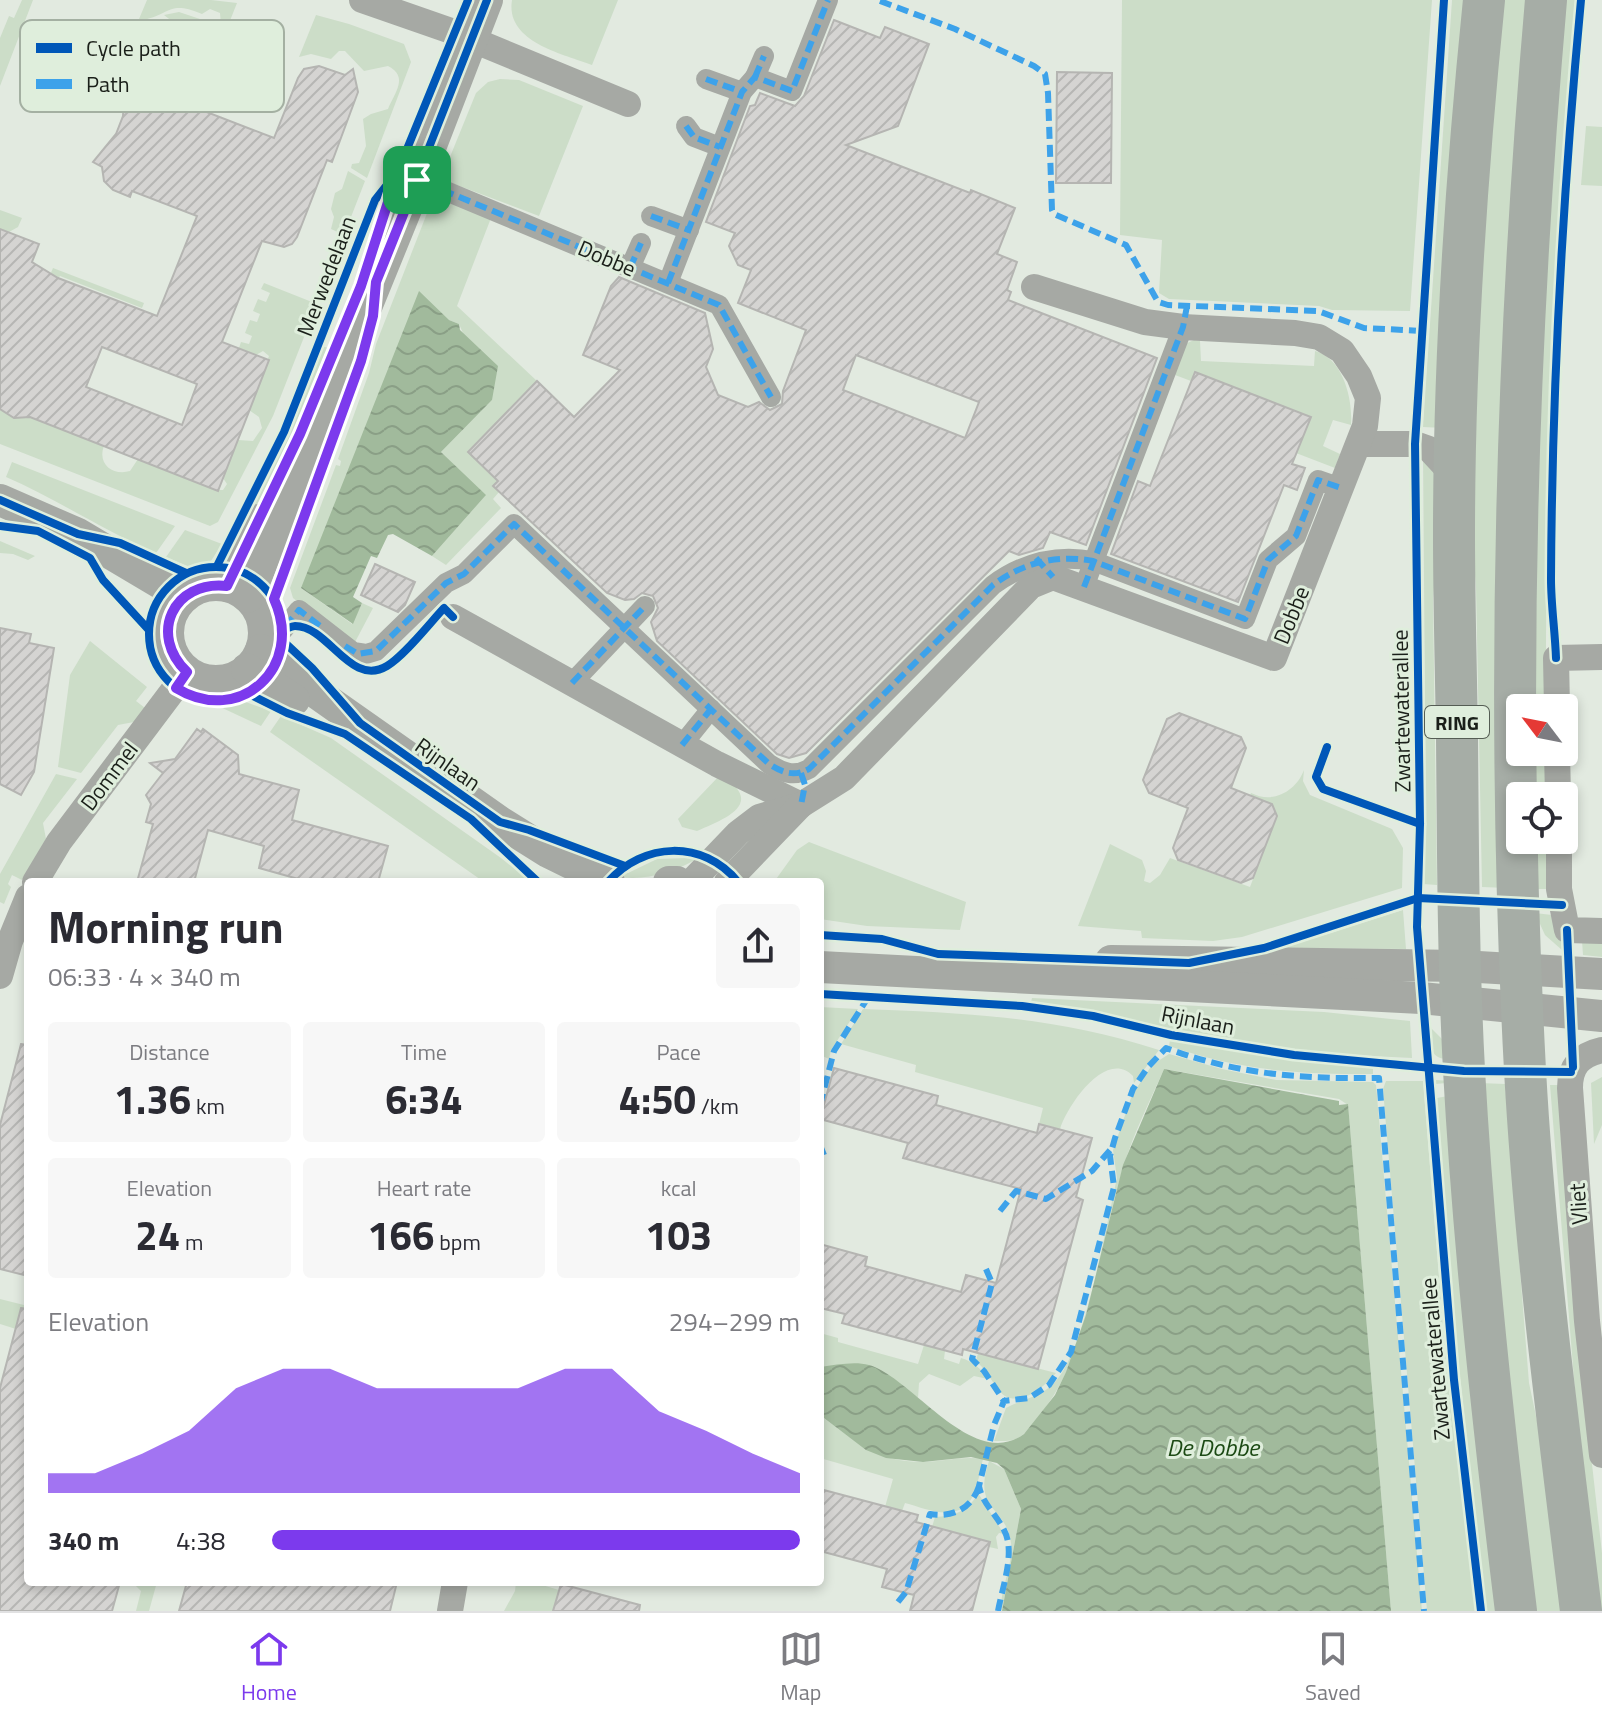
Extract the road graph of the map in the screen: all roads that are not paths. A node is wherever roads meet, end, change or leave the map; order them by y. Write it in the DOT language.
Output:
graph roads {
  1 [pos="362,0"];
  2 [pos="468,0"];
  3 [pos="487,0"];
  4 [pos="828,0"];
  5 [pos="1484,0"];
  6 [pos="1546,0"];
  7 [pos="463,36"];
  8 [pos="764,56"];
  9 [pos="706,79"];
  10 [pos="748,84"];
  11 [pos="628,104"];
  12 [pos="686,126"];
  13 [pos="720,147"];
  14 [pos="408,176"];
  15 [pos="651,216"];
  16 [pos="689,230"];
  17 [pos="641,243"];
  18 [pos="630,268"];
  19 [pos="668,283"];
  20 [pos="1034,287"];
  21 [pos="1183,327"];
  22 [pos="771,397"];
  23 [pos="1359,444"];
  24 [pos="1455,477"];
  25 [pos="1341,488"];
  26 [pos="0,500"];
  27 [pos="0,513"];
  28 [pos="1093,561"];
  29 [pos="1043,565"];
  30 [pos="1084,587"];
  31 [pos="237,592"];
  32 [pos="178,604"];
  33 [pos="645,606"];
  34 [pos="453,617"];
  35 [pos="625,627"];
  36 [pos="264,650"];
  37 [pos="1602,657"];
  38 [pos="187,672"];
  39 [pos="572,683"];
  40 [pos="1557,694"];
  41 [pos="711,709"];
  42 [pos="682,745"];
  43 [pos="801,773"];
  44 [pos="801,805"];
  45 [pos="1559,854"];
  46 [pos="37,878"];
  47 [pos="557,878"];
  48 [pos="601,878"];
  49 [pos="695,878"];
  50 [pos="731,878"];
  51 [pos="24,906"];
  52 [pos="1602,931"];
  53 [pos="4,948"];
  54 [pos="824,948"];
  55 [pos="824,967"];
  56 [pos="1602,974"];
  57 [pos="0,976"];
  58 [pos="1461,984"];
  59 [pos="1523,989"];
  60 [pos="1602,1016"];
  61 [pos="1594,1052"];
  62 [pos="1602,1455"];
  63 [pos="454,1586"];
  64 [pos="450,1611"];
  65 [pos="1516,1611"];
  66 [pos="1581,1611"];
  1 -- 7 [label="street"];
  2 -- 7 [label="street"];
  3 -- 7 [label="street"];
  4 -- 10 [label="street"];
  5 -- 24 [label="main road, RING"];
  6 -- 59 [label="main road, RING"];
  7 -- 11 [label="street"];
  7 -- 14 [label="street"];
  8 -- 10 [label="street"];
  9 -- 10 [label="street"];
  10 -- 13 [label="street"];
  12 -- 13 [label="street"];
  13 -- 16 [label="street"];
  14 -- 18 [label="street, Dobbe"];
  14 -- 31 [label="street"];
  15 -- 16 [label="street"];
  16 -- 19 [label="street"];
  17 -- 18 [label="street"];
  18 -- 19 [label="street, Dobbe"];
  19 -- 22 [label="street, Dobbe"];
  20 -- 21 [label="street, Dobbe"];
  21 -- 23 [label="street, Dobbe"];
  21 -- 28 [label="street"];
  23 -- 24 [label="street"];
  23 -- 25 [label="street, Dobbe"];
  24 -- 58 [label="main road, RING"];
  25 -- 28 [label="street"];
  25 -- 30 [label="street, Dobbe"];
  26 -- 32 [label="street"];
  27 -- 32 [label="street"];
  28 -- 29 [label="street"];
  28 -- 30 [label="street"];
  29 -- 30 [label="street, Dobbe"];
  29 -- 43 [label="street"];
  29 -- 44 [label="street"];
  31 -- 32 [label="street"];
  31 -- 36 [label="street"];
  32 -- 38 [label="street"];
  33 -- 35 [label="street"];
  34 -- 39 [label="street"];
  35 -- 36 [label="street"];
  35 -- 39 [label="street"];
  35 -- 41 [label="street"];
  36 -- 38 [label="street"];
  36 -- 47 [label="street, Rijnlaan"];
  36 -- 48 [label="street, Rijnlaan"];
  37 -- 40 [label="street"];
  38 -- 46 [label="street, Dommel"];
  39 -- 42 [label="street"];
  41 -- 42 [label="street"];
  41 -- 43 [label="street"];
  42 -- 44 [label="street"];
  43 -- 44 [label="street"];
  44 -- 49 [label="street"];
  44 -- 50 [label="street"];
  45 -- 52 [label="street"];
  51 -- 53 [label="street"];
  53 -- 57 [label="street"];
  54 -- 58 [label="street, Rijnlaan"];
  55 -- 58 [label="street, Rijnlaan"];
  56 -- 59 [label="street, Rijnlaan"];
  58 -- 59 [label="street, Rijnlaan"];
  58 -- 65 [label="main road, RING"];
  59 -- 60 [label="street, Rijnlaan"];
  59 -- 66 [label="main road, RING"];
  61 -- 62 [label="street, Vliet"];
  63 -- 64 [label="street"];
}
